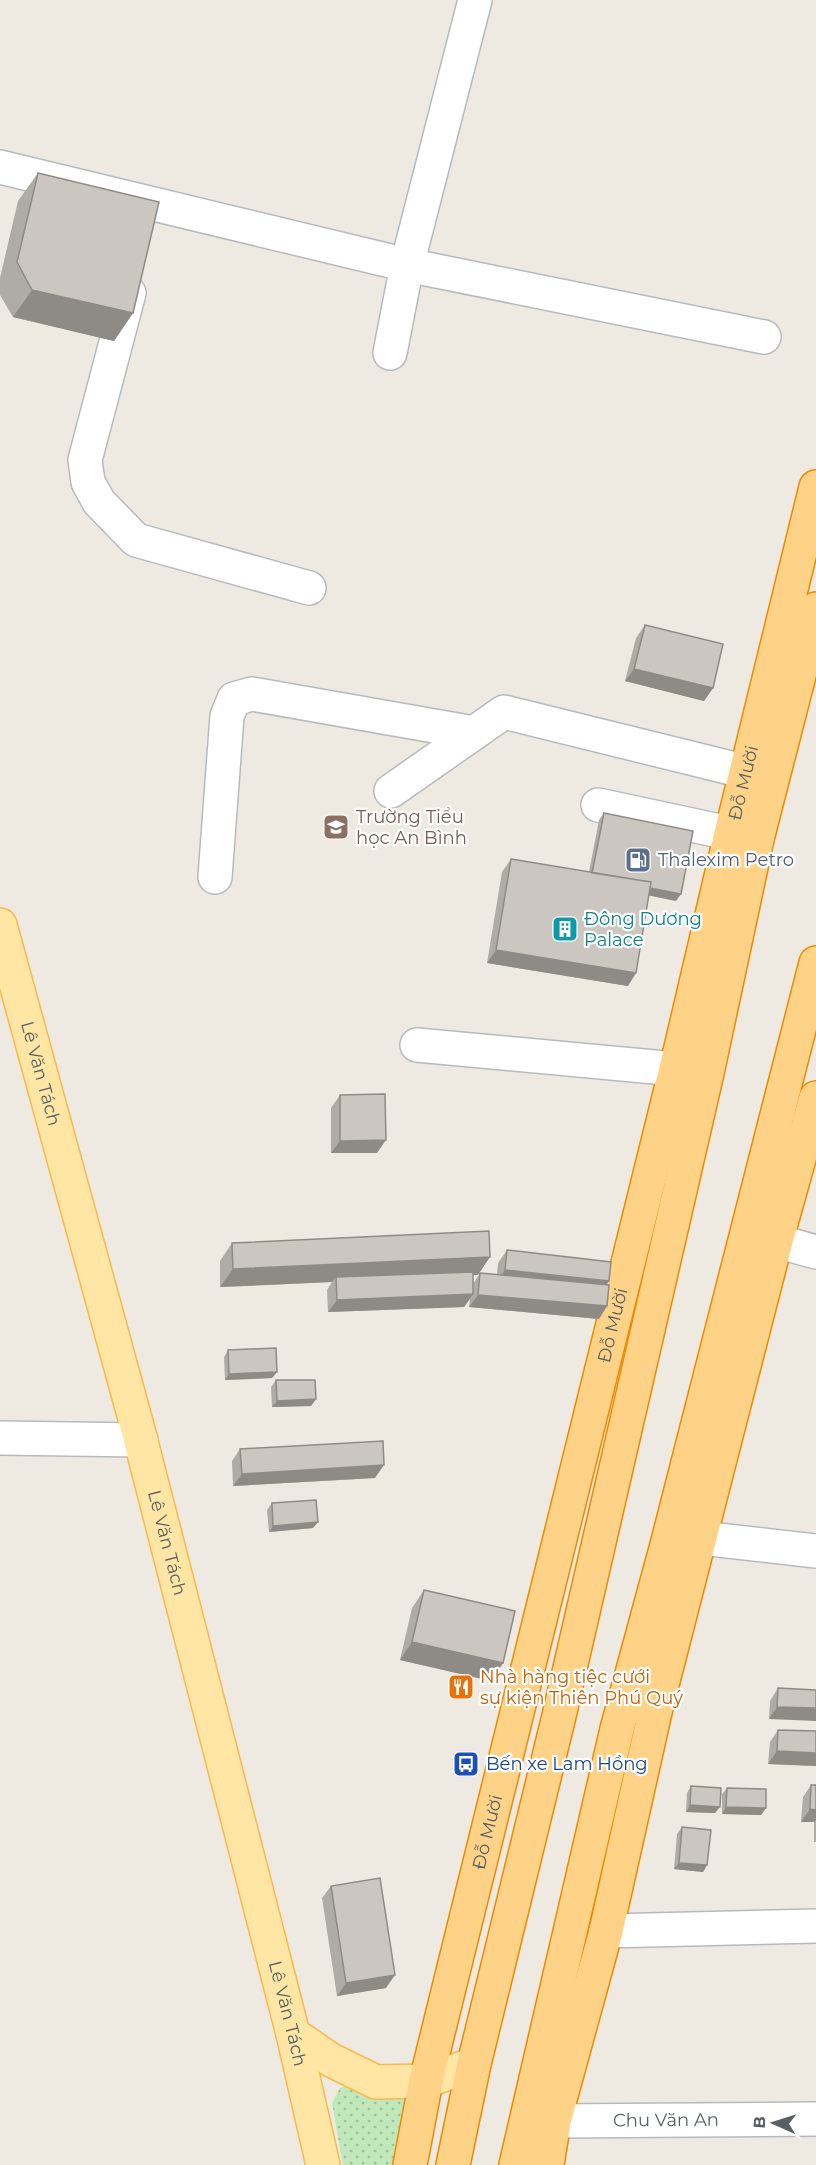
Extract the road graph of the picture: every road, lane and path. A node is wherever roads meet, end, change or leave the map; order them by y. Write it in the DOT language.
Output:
graph roads {
  1 [pos="475,0"];
  2 [pos="0,167"];
  3 [pos="152,204"];
  4 [pos="407,265"];
  5 [pos="764,337"];
  6 [pos="390,353"];
  7 [pos="816,487"];
  8 [pos="309,588"];
  9 [pos="816,609"];
  10 [pos="474,733"];
  11 [pos="759,776"];
  12 [pos="391,791"];
  13 [pos="598,805"];
  14 [pos="744,836"];
  15 [pos="215,877"];
  16 [pos="0,925"];
  17 [pos="816,963"];
  18 [pos="6,973"];
  19 [pos="417,1045"];
  20 [pos="676,1069"];
  21 [pos="816,1098"];
  22 [pos="776,1241"];
  23 [pos="816,1252"];
  24 [pos="0,1438"];
  25 [pos="141,1440"];
  26 [pos="701,1538"];
  27 [pos="816,1551"];
  28 [pos="816,1926"];
  29 [pos="606,1931"];
  30 [pos="293,2034"];
  31 [pos="474,2064"];
  32 [pos="426,2081"];
  33 [pos="816,2120"];
  34 [pos="541,2121"];
  35 [pos="323,2165"];
  36 [pos="410,2165"];
  37 [pos="453,2165"];
  38 [pos="516,2165"];
  39 [pos="547,2165"];
  1 -- 4 [label="street"];
  2 -- 3 [label="street"];
  3 -- 4 [label="street"];
  3 -- 8 [label="street"];
  4 -- 5 [label="street"];
  4 -- 6 [label="street"];
  7 -- 11 [label="highway, Đỗ Mười"];
  9 -- 11 [label="highway, Đỗ Mười"];
  10 -- 11 [label="street"];
  10 -- 12 [label="street"];
  10 -- 15 [label="street"];
  11 -- 14 [label="highway, Đỗ Mười"];
  13 -- 14 [label="street"];
  14 -- 20 [label="highway, Đỗ Mười"];
  14 -- 31 [label="highway, Đỗ Mười"];
  16 -- 18 [label="main road, Lê Văn Tách"];
  17 -- 34 [label="highway"];
  18 -- 25 [label="main road, Lê Văn Tách"];
  19 -- 20 [label="street"];
  20 -- 32 [label="highway, Đỗ Mười"];
  21 -- 22 [label="highway"];
  22 -- 23 [label="street"];
  22 -- 26 [label="highway"];
  24 -- 25 [label="street"];
  25 -- 30 [label="main road, Lê Văn Tách"];
  26 -- 27 [label="street"];
  26 -- 29 [label="highway"];
  28 -- 29 [label="street"];
  29 -- 34 [label="highway"];
  30 -- 32 [label="main road"];
  30 -- 35 [label="main road, Lê Văn Tách"];
  31 -- 32 [label="main road"];
  31 -- 37 [label="highway, Đỗ Mười"];
  32 -- 36 [label="highway, Đỗ Mười"];
  33 -- 34 [label="street, Chu Văn An"];
  34 -- 38 [label="highway"];
  34 -- 39 [label="highway"];
}
